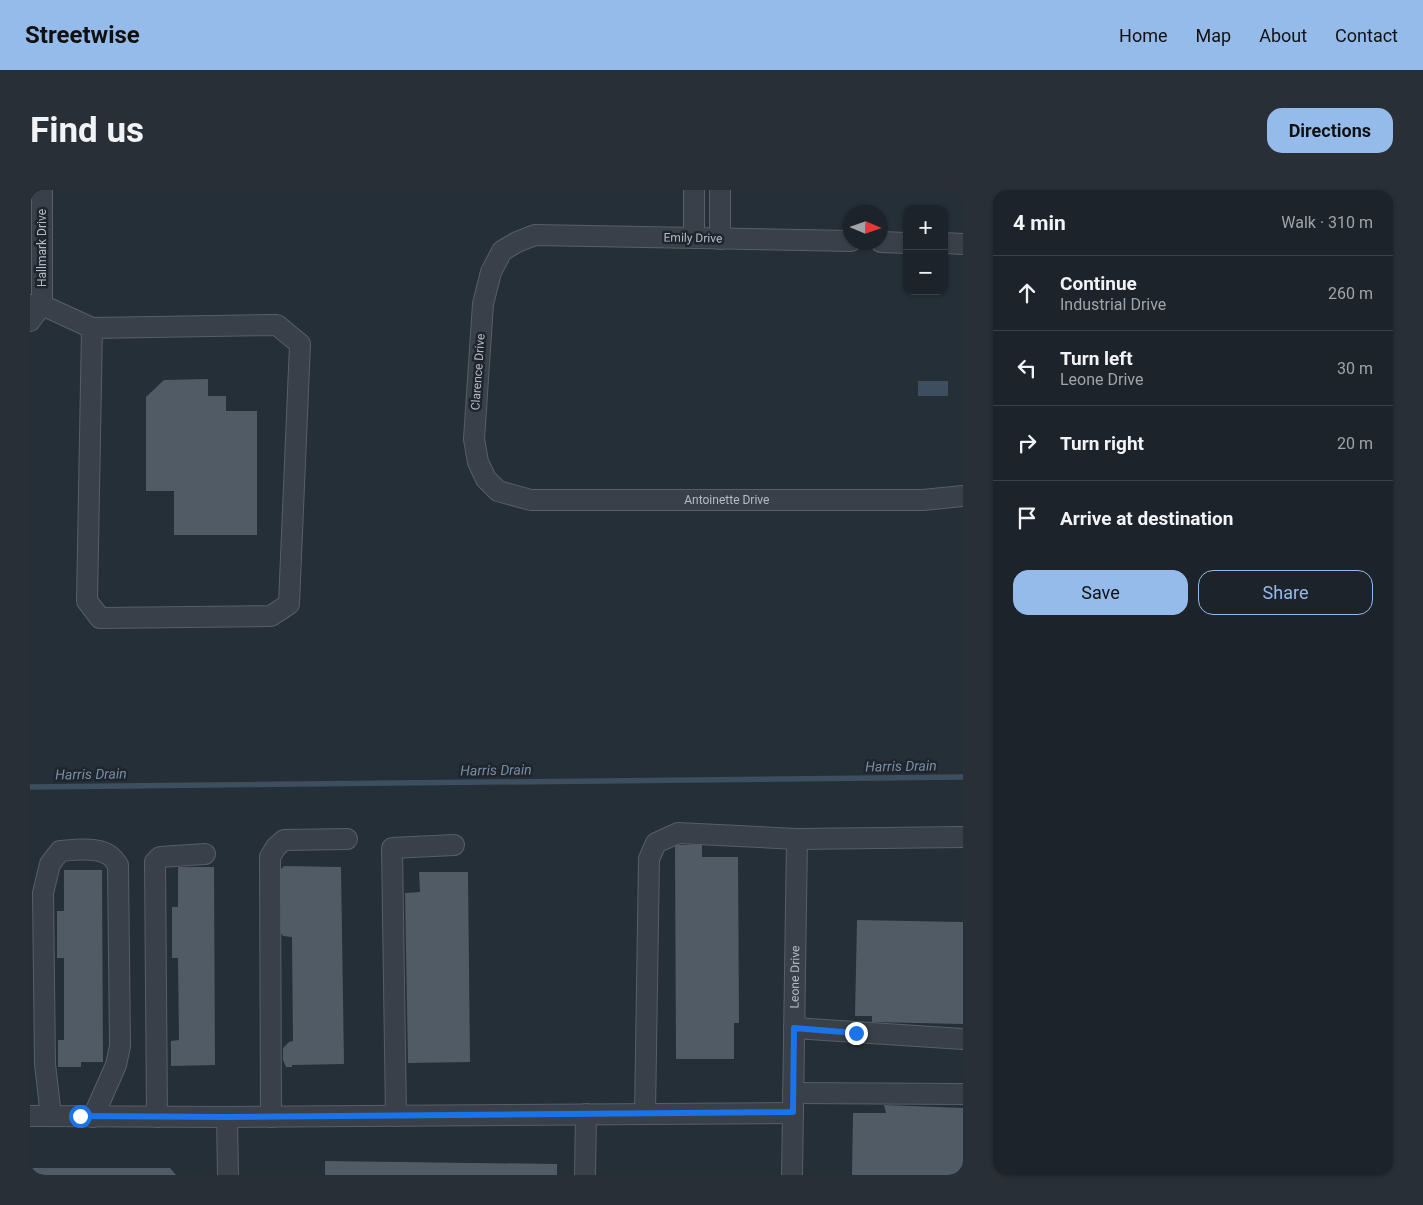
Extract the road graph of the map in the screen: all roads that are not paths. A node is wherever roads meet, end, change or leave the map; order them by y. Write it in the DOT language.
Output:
graph roads {
  1 [pos="42,190"];
  2 [pos="694,190"];
  3 [pos="720,190"];
  4 [pos="534,235"];
  5 [pos="694,238"];
  6 [pos="720,239"];
  7 [pos="36,240"];
  8 [pos="843,241"];
  9 [pos="888,242"];
  10 [pos="903,243"];
  11 [pos="948,243"];
  12 [pos="963,244"];
  13 [pos="34,311"];
  14 [pos="92,328"];
  15 [pos="963,496"];
  16 [pos="531,500"];
  17 [pos="963,837"];
  18 [pos="347,839"];
  19 [pos="797,839"];
  20 [pos="454,844"];
  21 [pos="205,854"];
  22 [pos="794,1028"];
  23 [pos="963,1039"];
  24 [pos="963,1094"];
  25 [pos="793,1103"];
  26 [pos="586,1114"];
  27 [pos="645,1114"];
  28 [pos="30,1116"];
  29 [pos="51,1116"];
  30 [pos="396,1116"];
  31 [pos="93,1117"];
  32 [pos="157,1117"];
  33 [pos="227,1117"];
  34 [pos="271,1117"];
  35 [pos="228,1175"];
  36 [pos="585,1175"];
  37 [pos="792,1175"];
  1 -- 7 [label="street, Hallmark Drive"];
  2 -- 5 [label="street"];
  3 -- 6 [label="street"];
  4 -- 5 [label="street, Emily Drive"];
  4 -- 16 [label="street, Clarence Drive"];
  5 -- 6 [label="street, Emily Drive"];
  6 -- 8 [label="street, Emily Drive"];
  7 -- 13 [label="street, Hallmark Drive"];
  9 -- 10 [label="street"];
  11 -- 12 [label="street"];
  13 -- 14 [label="street"];
  14 -- 14 [label="street"];
  15 -- 16 [label="street, Antoinette Drive"];
  17 -- 19 [label="street"];
  18 -- 34 [label="street"];
  19 -- 22 [label="street, Leone Drive"];
  19 -- 27 [label="street"];
  20 -- 30 [label="street"];
  21 -- 32 [label="street"];
  22 -- 23 [label="street"];
  22 -- 25 [label="street, Leone Drive"];
  24 -- 25 [label="street"];
  25 -- 27 [label="street"];
  25 -- 37 [label="street, Leone Drive"];
  26 -- 27 [label="street"];
  26 -- 30 [label="street"];
  26 -- 36 [label="street"];
  28 -- 29 [label="street"];
  29 -- 31 [label="street"];
  29 -- 31 [label="street"];
  30 -- 34 [label="street"];
  31 -- 32 [label="street"];
  32 -- 33 [label="street"];
  33 -- 34 [label="street"];
  33 -- 35 [label="street"];
}
